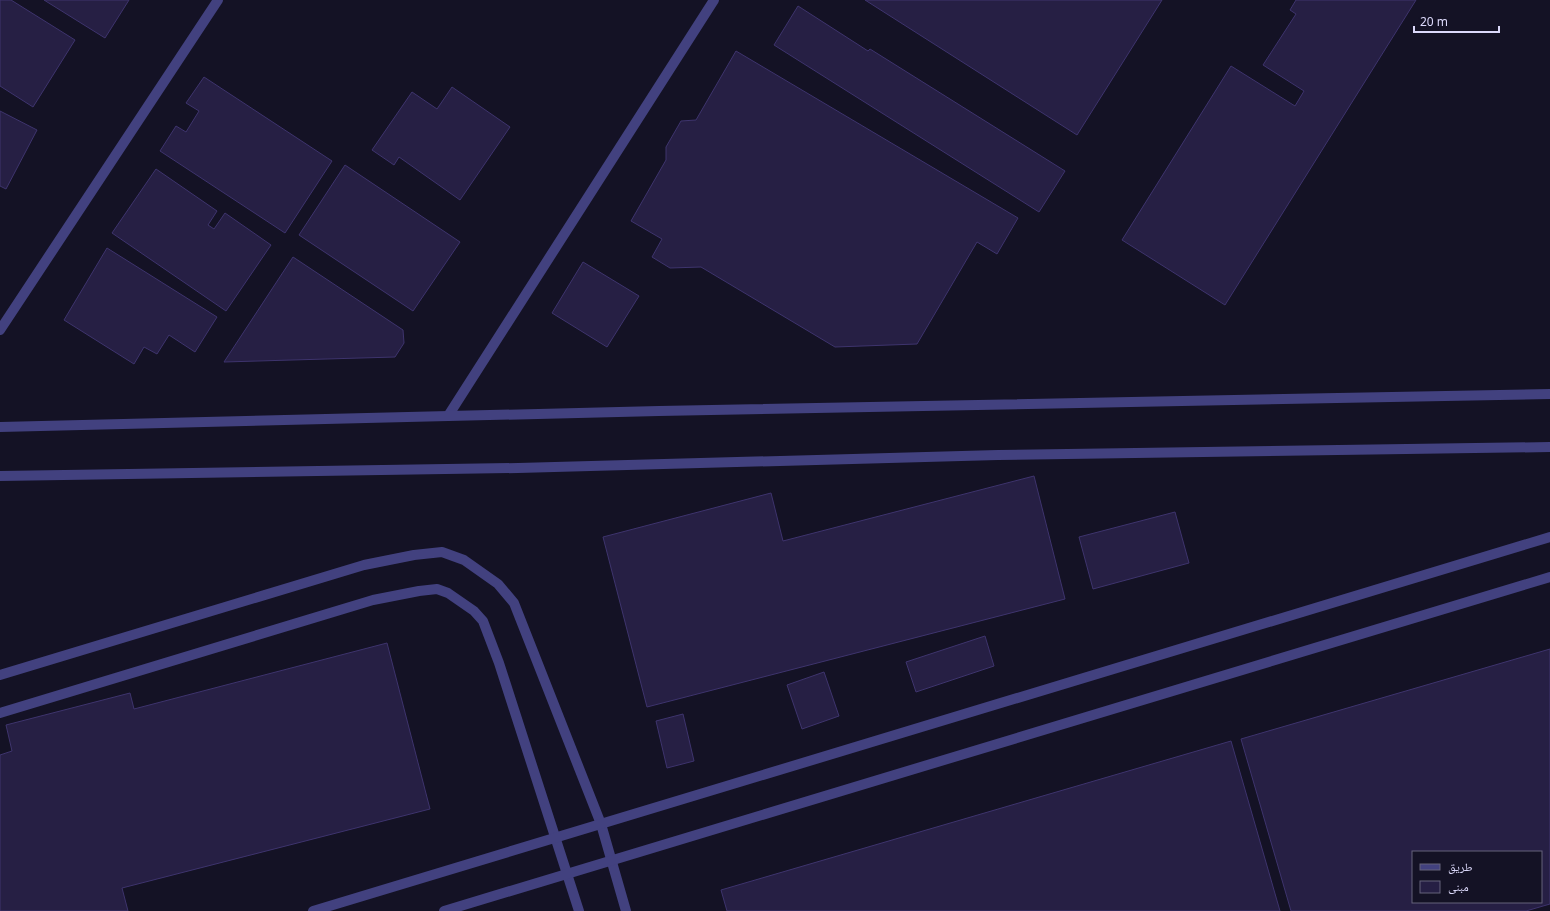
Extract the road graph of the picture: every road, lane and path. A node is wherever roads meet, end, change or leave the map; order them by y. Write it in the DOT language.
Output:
graph roads {
  1 [pos="218,0"];
  2 [pos="714,0"];
  3 [pos="0,330"];
  4 [pos="1550,394"];
  5 [pos="448,416"];
  6 [pos="0,427"];
  7 [pos="1550,447"];
  8 [pos="0,476"];
  9 [pos="1550,537"];
  10 [pos="1550,577"];
  11 [pos="0,675"];
  12 [pos="0,713"];
  13 [pos="600,824"];
  14 [pos="557,838"];
  15 [pos="612,860"];
  16 [pos="568,874"];
  17 [pos="313,911"];
  18 [pos="444,911"];
  19 [pos="579,911"];
  20 [pos="626,911"];
  1 -- 3 [label="street"];
  2 -- 5 [label="street"];
  4 -- 5 [label="street"];
  5 -- 6 [label="street"];
  7 -- 8 [label="street"];
  9 -- 13 [label="street"];
  10 -- 15 [label="street"];
  11 -- 13 [label="street"];
  12 -- 14 [label="street"];
  13 -- 14 [label="street"];
  13 -- 15 [label="street"];
  14 -- 16 [label="street"];
  14 -- 17 [label="street"];
  15 -- 16 [label="street"];
  15 -- 20 [label="street"];
  16 -- 18 [label="street"];
  16 -- 19 [label="street"];
}
